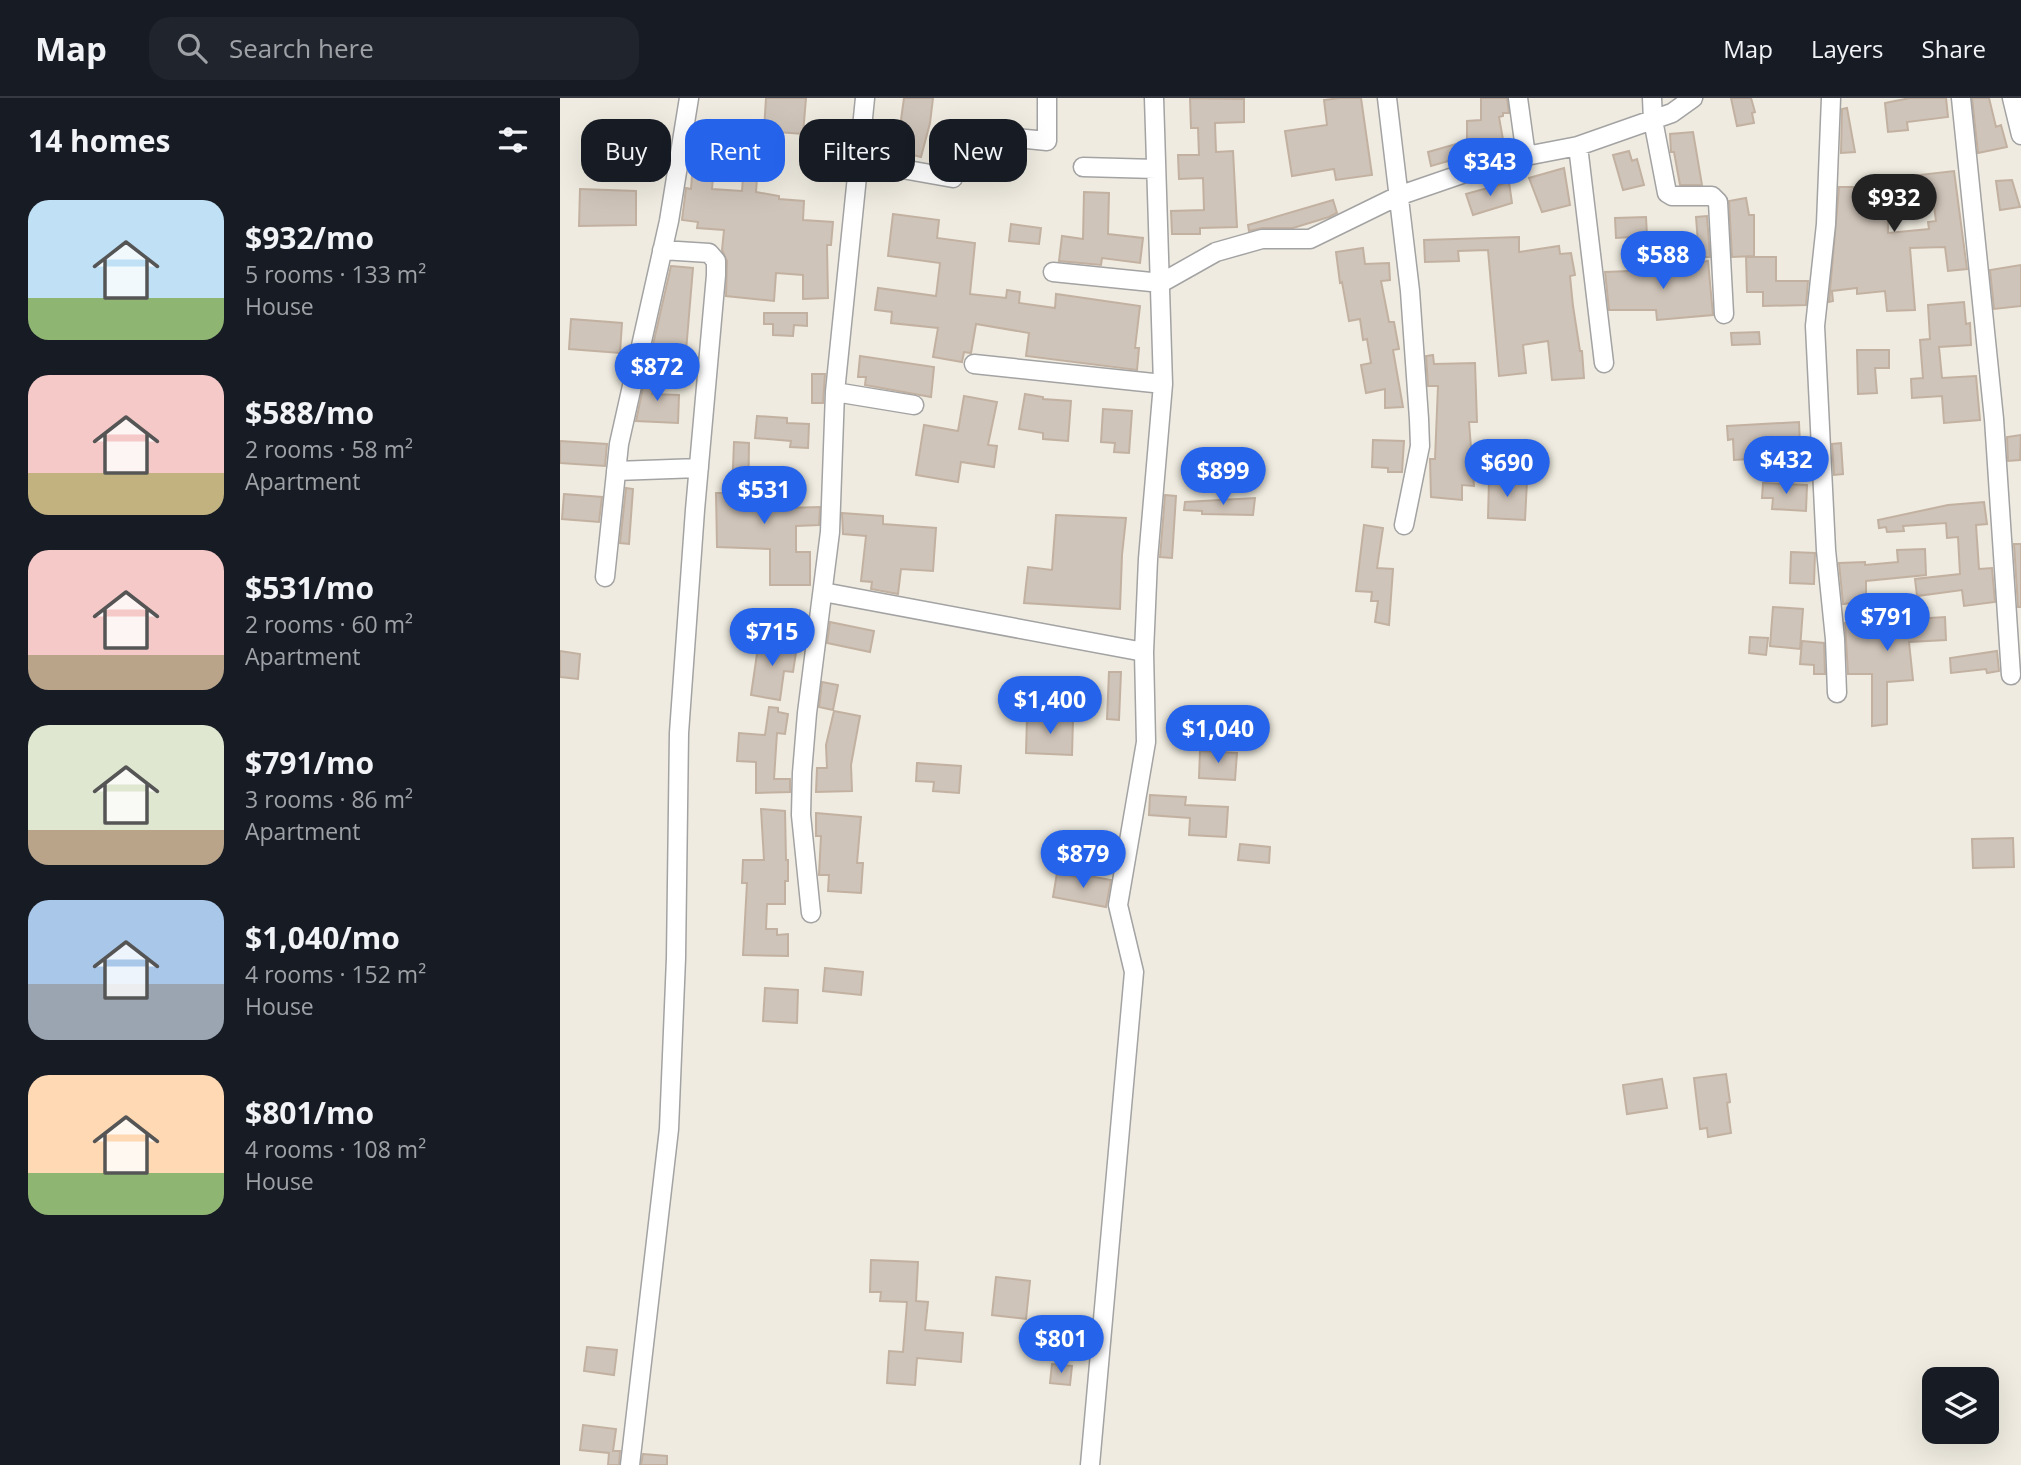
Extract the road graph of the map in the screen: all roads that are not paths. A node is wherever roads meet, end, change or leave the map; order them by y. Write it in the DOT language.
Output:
graph roads {
  1 [pos="689,98"];
  2 [pos="865,98"];
  3 [pos="1047,98"];
  4 [pos="1154,98"];
  5 [pos="1387,98"];
  6 [pos="1518,98"];
  7 [pos="1653,98"];
  8 [pos="1693,98"];
  9 [pos="1831,98"];
  10 [pos="1961,98"];
  11 [pos="2012,98"];
  12 [pos="862,119"];
  13 [pos="1653,120"];
  14 [pos="2021,135"];
  15 [pos="1027,139"];
  16 [pos="1578,146"];
  17 [pos="1526,156"];
  18 [pos="1083,167"];
  19 [pos="1156,169"];
  20 [pos="854,182"];
  21 [pos="1398,196"];
  22 [pos="662,250"];
  23 [pos="1052,272"];
  24 [pos="1161,283"];
  25 [pos="1724,314"];
  26 [pos="1604,363"];
  27 [pos="974,364"];
  28 [pos="1163,384"];
  29 [pos="835,392"];
  30 [pos="914,405"];
  31 [pos="699,468"];
  32 [pos="616,471"];
  33 [pos="1404,525"];
  34 [pos="605,577"];
  35 [pos="823,592"];
  36 [pos="1144,652"];
  37 [pos="2011,675"];
  38 [pos="1836,693"];
  39 [pos="811,913"];
  40 [pos="630,1465"];
  41 [pos="1090,1465"];
  1 -- 22 [label="street"];
  2 -- 12 [label="street"];
  3 -- 15 [label="street"];
  4 -- 19 [label="street"];
  5 -- 21 [label="street"];
  6 -- 17 [label="street"];
  7 -- 13 [label="street"];
  8 -- 13 [label="street"];
  9 -- 38 [label="street"];
  10 -- 37 [label="street"];
  11 -- 14 [label="street"];
  13 -- 16 [label="street"];
  13 -- 25 [label="street"];
  16 -- 17 [label="street"];
  16 -- 26 [label="street"];
  17 -- 21 [label="street"];
  18 -- 19 [label="street"];
  19 -- 24 [label="street"];
  20 -- 29 [label="street"];
  21 -- 24 [label="street"];
  21 -- 33 [label="street"];
  22 -- 31 [label="street"];
  22 -- 32 [label="street"];
  23 -- 24 [label="street"];
  24 -- 28 [label="street"];
  27 -- 28 [label="street"];
  28 -- 36 [label="street"];
  29 -- 30 [label="street"];
  29 -- 35 [label="street"];
  31 -- 32 [label="street"];
  31 -- 40 [label="street"];
  32 -- 34 [label="street"];
  35 -- 36 [label="street"];
  35 -- 39 [label="street"];
  36 -- 41 [label="street"];
}
